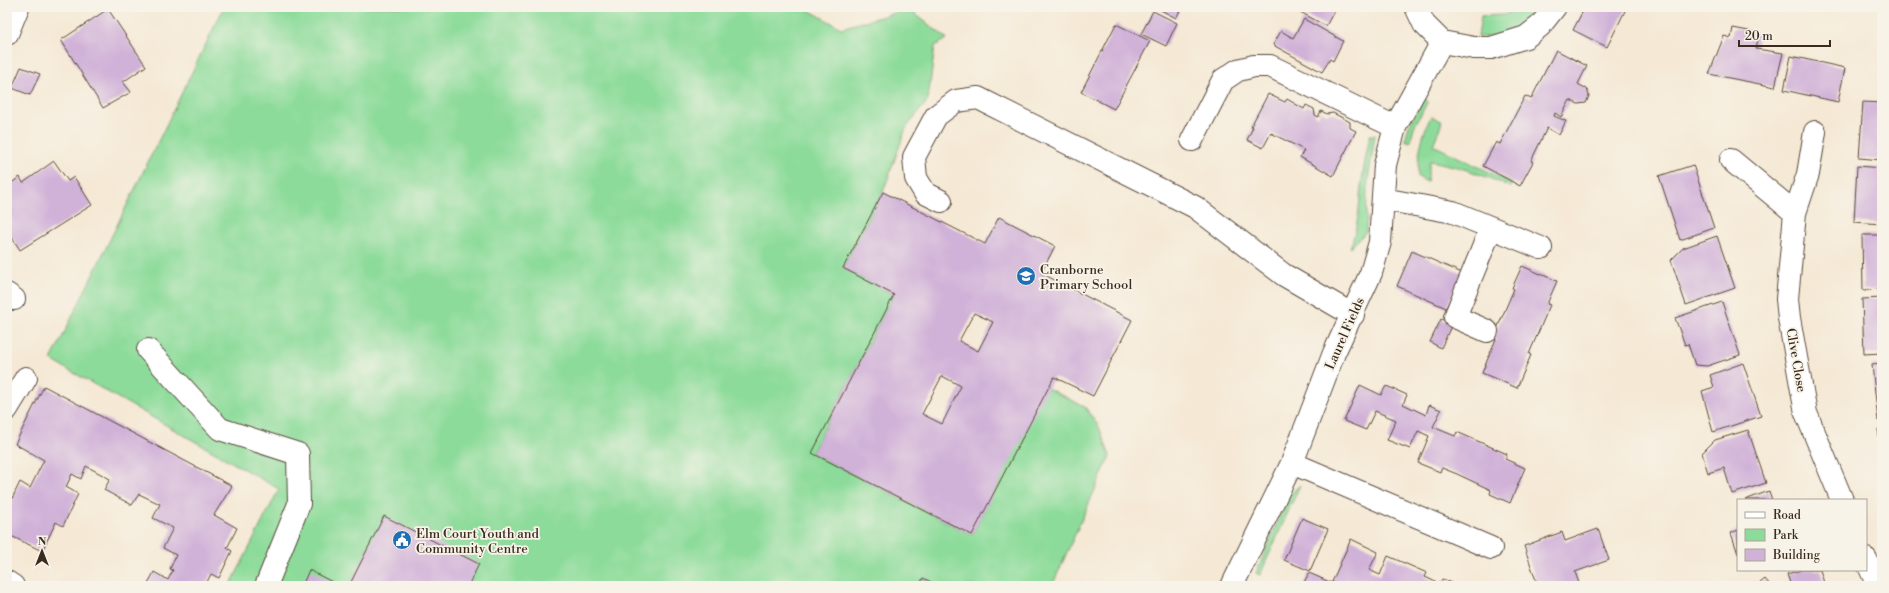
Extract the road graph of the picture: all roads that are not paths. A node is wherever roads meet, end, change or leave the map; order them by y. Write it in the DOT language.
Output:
graph roads {
  1 [pos="18,7"];
  2 [pos="1416,7"];
  3 [pos="1555,7"];
  4 [pos="7,34"];
  5 [pos="1442,42"];
  6 [pos="1395,127"];
  7 [pos="1815,132"];
  8 [pos="1192,140"];
  9 [pos="1731,160"];
  10 [pos="1383,199"];
  11 [pos="941,201"];
  12 [pos="1795,213"];
  13 [pos="1491,228"];
  14 [pos="1540,248"];
  15 [pos="1353,315"];
  16 [pos="1487,331"];
  17 [pos="148,350"];
  18 [pos="26,378"];
  19 [pos="7,409"];
  20 [pos="1292,463"];
  21 [pos="1842,499"];
  22 [pos="1491,548"];
  23 [pos="1867,561"];
  24 [pos="7,582"];
  25 [pos="13,586"];
  26 [pos="266,586"];
  27 [pos="1232,586"];
  28 [pos="1878,586"];
  1 -- 4 [label="street"];
  2 -- 5 [label="street"];
  3 -- 5 [label="street"];
  5 -- 6 [label="street, Laurel Fields"];
  6 -- 8 [label="street"];
  6 -- 10 [label="street, Laurel Fields"];
  7 -- 12 [label="street, Clive Close"];
  9 -- 12 [label="street"];
  10 -- 13 [label="street"];
  10 -- 15 [label="street, Laurel Fields"];
  11 -- 15 [label="street"];
  12 -- 21 [label="street, Clive Close"];
  13 -- 14 [label="street"];
  13 -- 16 [label="street"];
  15 -- 20 [label="street, Laurel Fields"];
  17 -- 26 [label="street"];
  18 -- 19 [label="street"];
  20 -- 22 [label="street"];
  20 -- 27 [label="street, Laurel Fields"];
  23 -- 28 [label="street"];
  24 -- 25 [label="street"];
}
